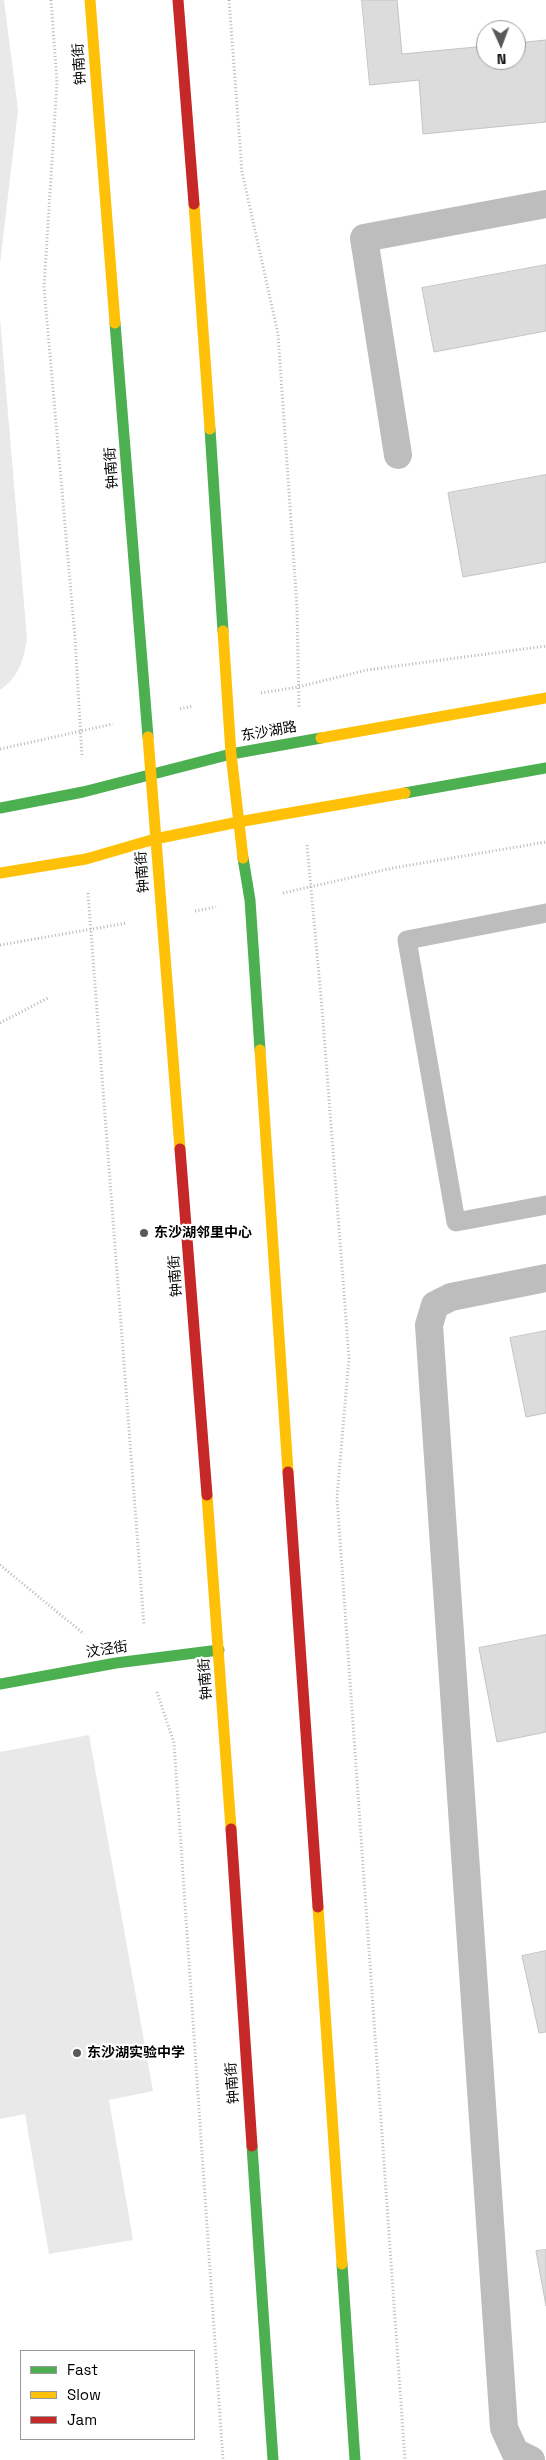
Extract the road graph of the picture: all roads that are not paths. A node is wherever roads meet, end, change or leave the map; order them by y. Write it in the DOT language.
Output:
graph roads {
  1 [pos="90,0"];
  2 [pos="178,0"];
  3 [pos="546,204"];
  4 [pos="398,455"];
  5 [pos="546,698"];
  6 [pos="231,754"];
  7 [pos="546,768"];
  8 [pos="152,774"];
  9 [pos="0,808"];
  10 [pos="238,822"];
  11 [pos="155,839"];
  12 [pos="0,873"];
  13 [pos="546,913"];
  14 [pos="546,1205"];
  15 [pos="546,1278"];
  16 [pos="219,1650"];
  17 [pos="0,1684"];
  18 [pos="273,2460"];
  19 [pos="355,2460"];
  20 [pos="531,2460"];
  1 -- 8 [label="main road, 钟南街"];
  2 -- 6 [label="main road"];
  3 -- 4 [label="street"];
  5 -- 6 [label="main road, 东沙湖路"];
  6 -- 8 [label="main road, 东沙湖路"];
  6 -- 10 [label="main road"];
  7 -- 10 [label="main road"];
  8 -- 9 [label="main road, 东沙湖路"];
  8 -- 11 [label="main road, 钟南街"];
  10 -- 11 [label="main road"];
  10 -- 19 [label="main road"];
  11 -- 12 [label="main road"];
  11 -- 16 [label="main road, 钟南街"];
  13 -- 14 [label="lane"];
  15 -- 20 [label="street"];
  16 -- 17 [label="main road, 汶泾街"];
  16 -- 18 [label="main road, 钟南街"];
}
